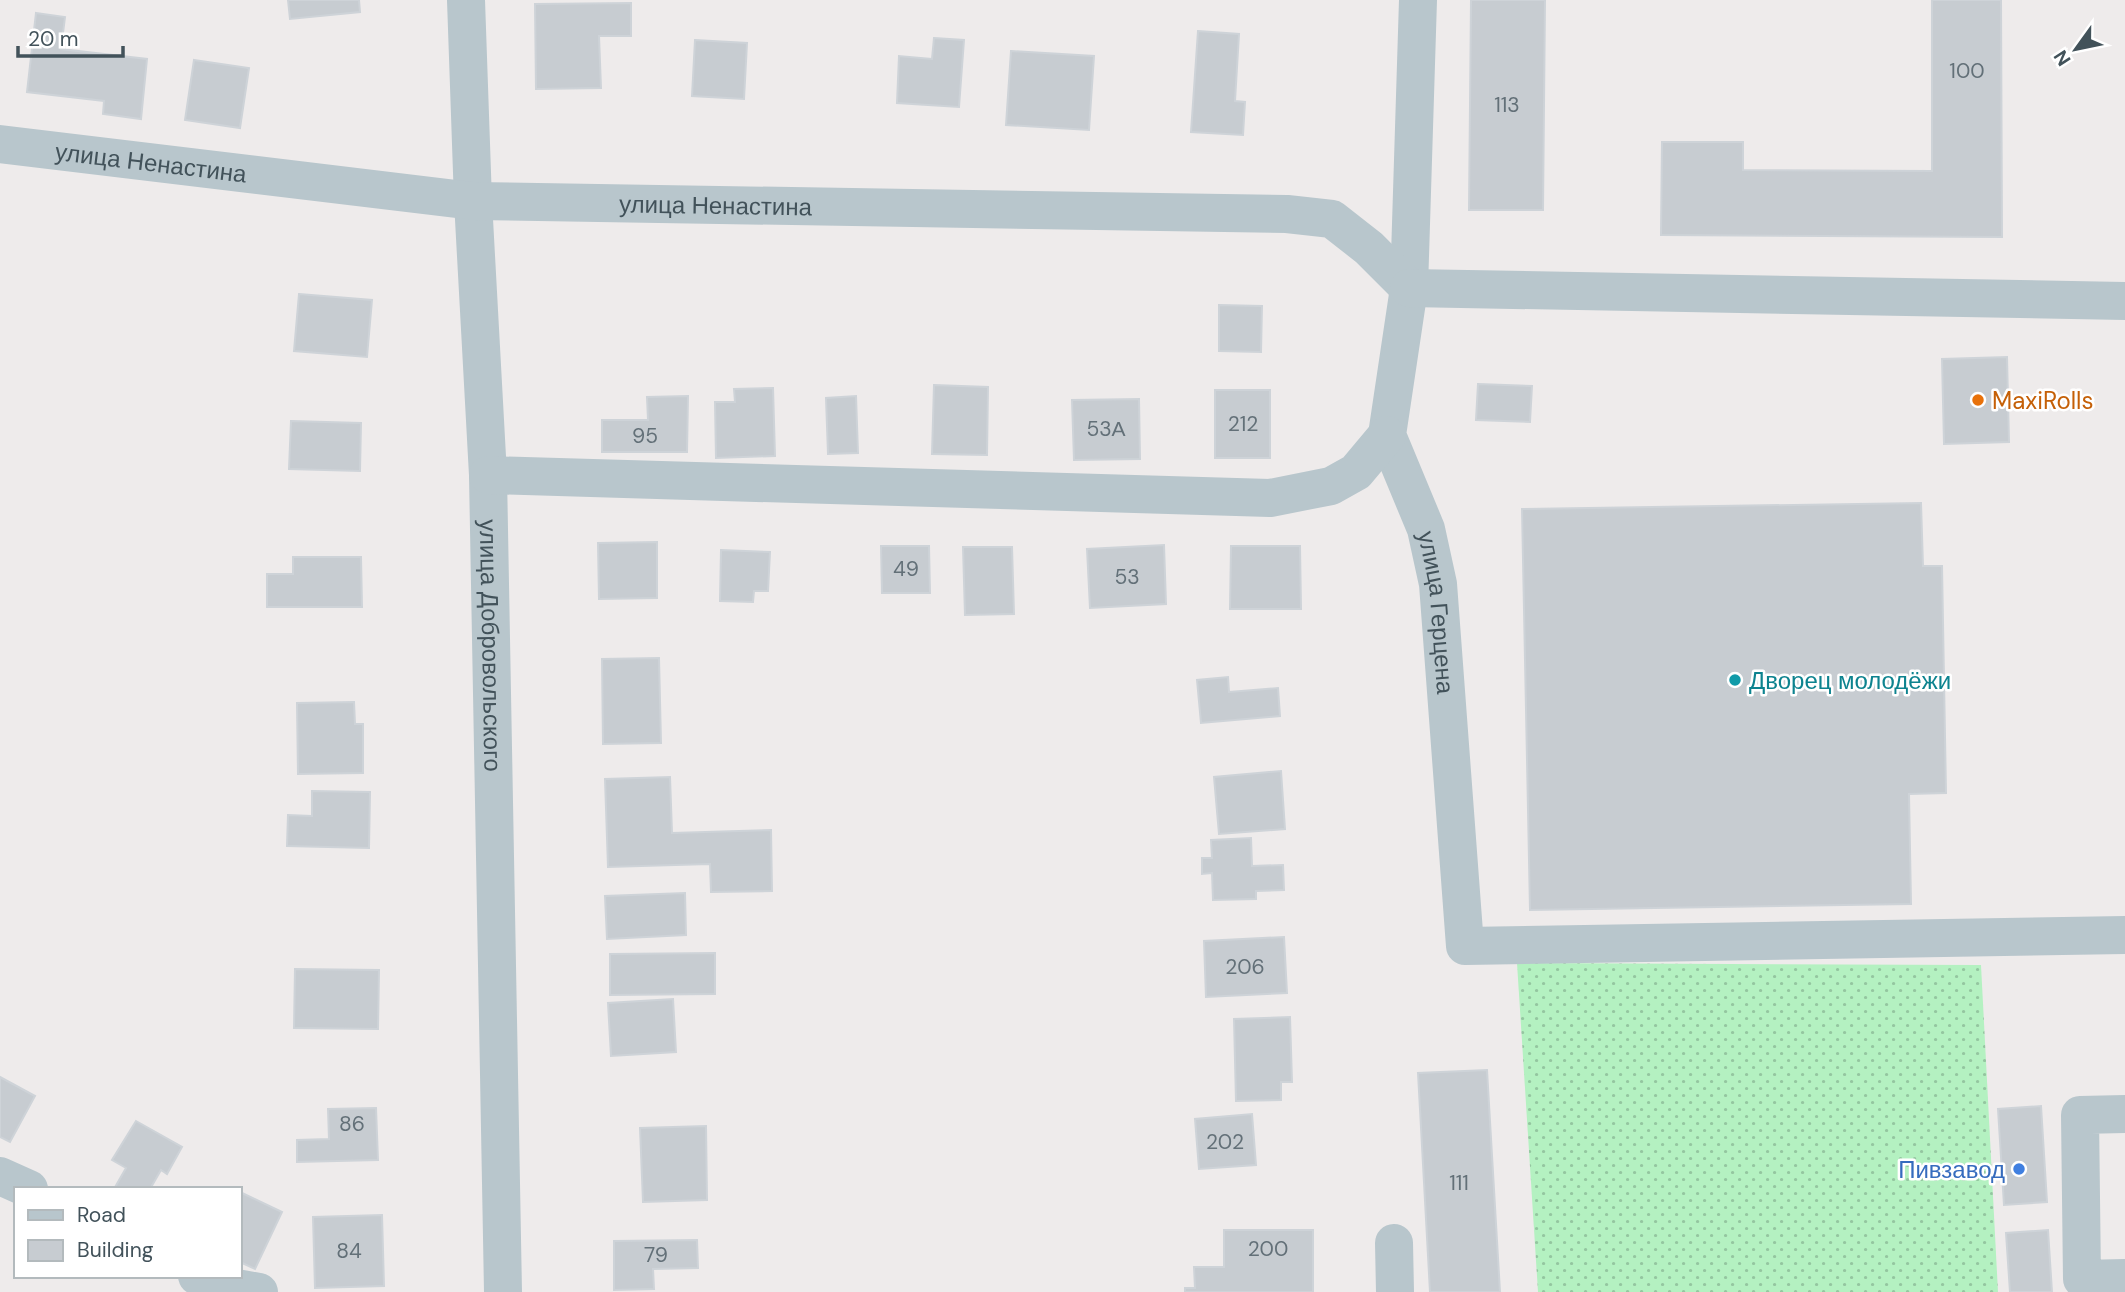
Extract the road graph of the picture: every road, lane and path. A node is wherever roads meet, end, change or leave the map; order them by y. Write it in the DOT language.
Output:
graph roads {
  1 [pos="466,0"];
  2 [pos="1418,0"];
  3 [pos="0,144"];
  4 [pos="473,201"];
  5 [pos="1409,288"];
  6 [pos="2125,302"];
  7 [pos="1387,435"];
  8 [pos="488,475"];
  9 [pos="2125,935"];
  10 [pos="2125,1114"];
  11 [pos="0,1175"];
  12 [pos="25,1187"];
  13 [pos="1394,1243"];
  14 [pos="200,1278"];
  15 [pos="2125,1278"];
  16 [pos="259,1292"];
  17 [pos="503,1292"];
  18 [pos="1395,1292"];
  1 -- 4 [label="street, улица Добровольского"];
  2 -- 5 [label="street"];
  3 -- 4 [label="street, улица Ненастина"];
  4 -- 5 [label="street, улица Ненастина"];
  4 -- 8 [label="street, улица Добровольского"];
  5 -- 6 [label="street"];
  5 -- 7 [label="street"];
  7 -- 8 [label="street"];
  7 -- 9 [label="street, улица Герцена"];
  8 -- 17 [label="street, улица Добровольского"];
  10 -- 15 [label="street"];
  11 -- 12 [label="street"];
  13 -- 18 [label="street"];
  14 -- 16 [label="street"];
}
